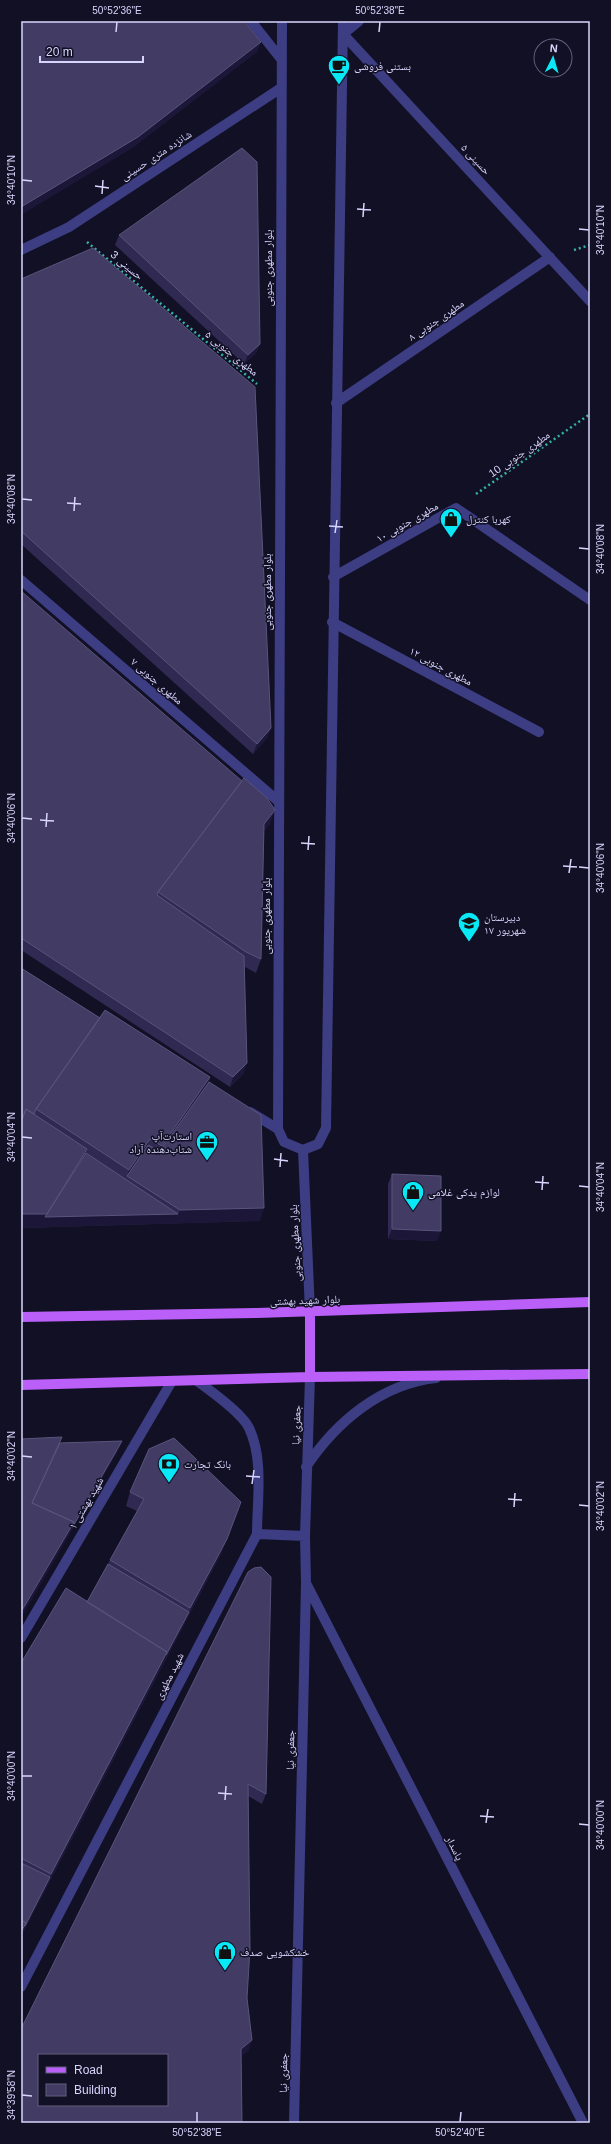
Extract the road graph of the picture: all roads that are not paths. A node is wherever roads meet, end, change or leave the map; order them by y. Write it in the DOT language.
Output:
graph roads {
  1 [pos="251,21"];
  2 [pos="282,21"];
  3 [pos="343,21"];
  4 [pos="359,21"];
  5 [pos="343,34"];
  6 [pos="282,59"];
  7 [pos="281,88"];
  8 [pos="21,250"];
  9 [pos="550,257"];
  10 [pos="590,301"];
  11 [pos="336,403"];
  12 [pos="334,577"];
  13 [pos="21,580"];
  14 [pos="590,600"];
  15 [pos="332,622"];
  16 [pos="539,732"];
  17 [pos="278,801"];
  18 [pos="244,1108"];
  19 [pos="278,1129"];
  20 [pos="303,1150"];
  21 [pos="590,1302"];
  22 [pos="310,1312"];
  23 [pos="21,1317"];
  24 [pos="590,1374"];
  25 [pos="461,1376"];
  26 [pos="310,1377"];
  27 [pos="172,1381"];
  28 [pos="197,1381"];
  29 [pos="21,1385"];
  30 [pos="306,1466"];
  31 [pos="257,1534"];
  32 [pos="305,1536"];
  33 [pos="306,1583"];
  34 [pos="21,1638"];
  35 [pos="21,1987"];
  36 [pos="294,2123"];
  37 [pos="583,2123"];
  1 -- 6 [label="street"];
  2 -- 6 [label="street, بلوار مطهری جنوبی"];
  3 -- 5 [label="street"];
  4 -- 5 [label="street"];
  5 -- 9 [label="street, حسینی ۵"];
  5 -- 11 [label="street"];
  6 -- 7 [label="street, بلوار مطهری جنوبی"];
  7 -- 8 [label="street, شانزده متری حسینی"];
  7 -- 17 [label="street, بلوار مطهری جنوبی"];
  9 -- 10 [label="street, حسینی ۵"];
  9 -- 11 [label="street, مطهری جنوبی ۸"];
  11 -- 12 [label="street"];
  12 -- 14 [label="street, مطهری جنوبی ۱۰"];
  12 -- 15 [label="street"];
  13 -- 17 [label="street, مطهری جنوبی ۷"];
  15 -- 16 [label="street, مطهری جنوبی ۱۲"];
  15 -- 20 [label="street"];
  17 -- 19 [label="street, بلوار مطهری جنوبی"];
  18 -- 19 [label="street"];
  19 -- 20 [label="street"];
  20 -- 22 [label="street, بلوار مطهری جنوبی"];
  21 -- 22 [label="main road, بلوار شهید بهشتی"];
  22 -- 23 [label="main road, بلوار شهید بهشتی"];
  22 -- 26 [label="main road"];
  24 -- 25 [label="main road"];
  25 -- 26 [label="main road"];
  25 -- 30 [label="street"];
  26 -- 28 [label="main road"];
  26 -- 30 [label="street, جعفری نیا"];
  27 -- 28 [label="main road"];
  27 -- 29 [label="main road"];
  27 -- 34 [label="street, شهید بهشتی ۱"];
  28 -- 31 [label="street, شهید مطهری"];
  30 -- 32 [label="street, جعفری نیا"];
  31 -- 32 [label="street"];
  31 -- 35 [label="street, شهید مطهری"];
  32 -- 33 [label="street, جعفری نیا"];
  33 -- 36 [label="street, جعفری نیا"];
  33 -- 37 [label="street, پاسدار"];
}
